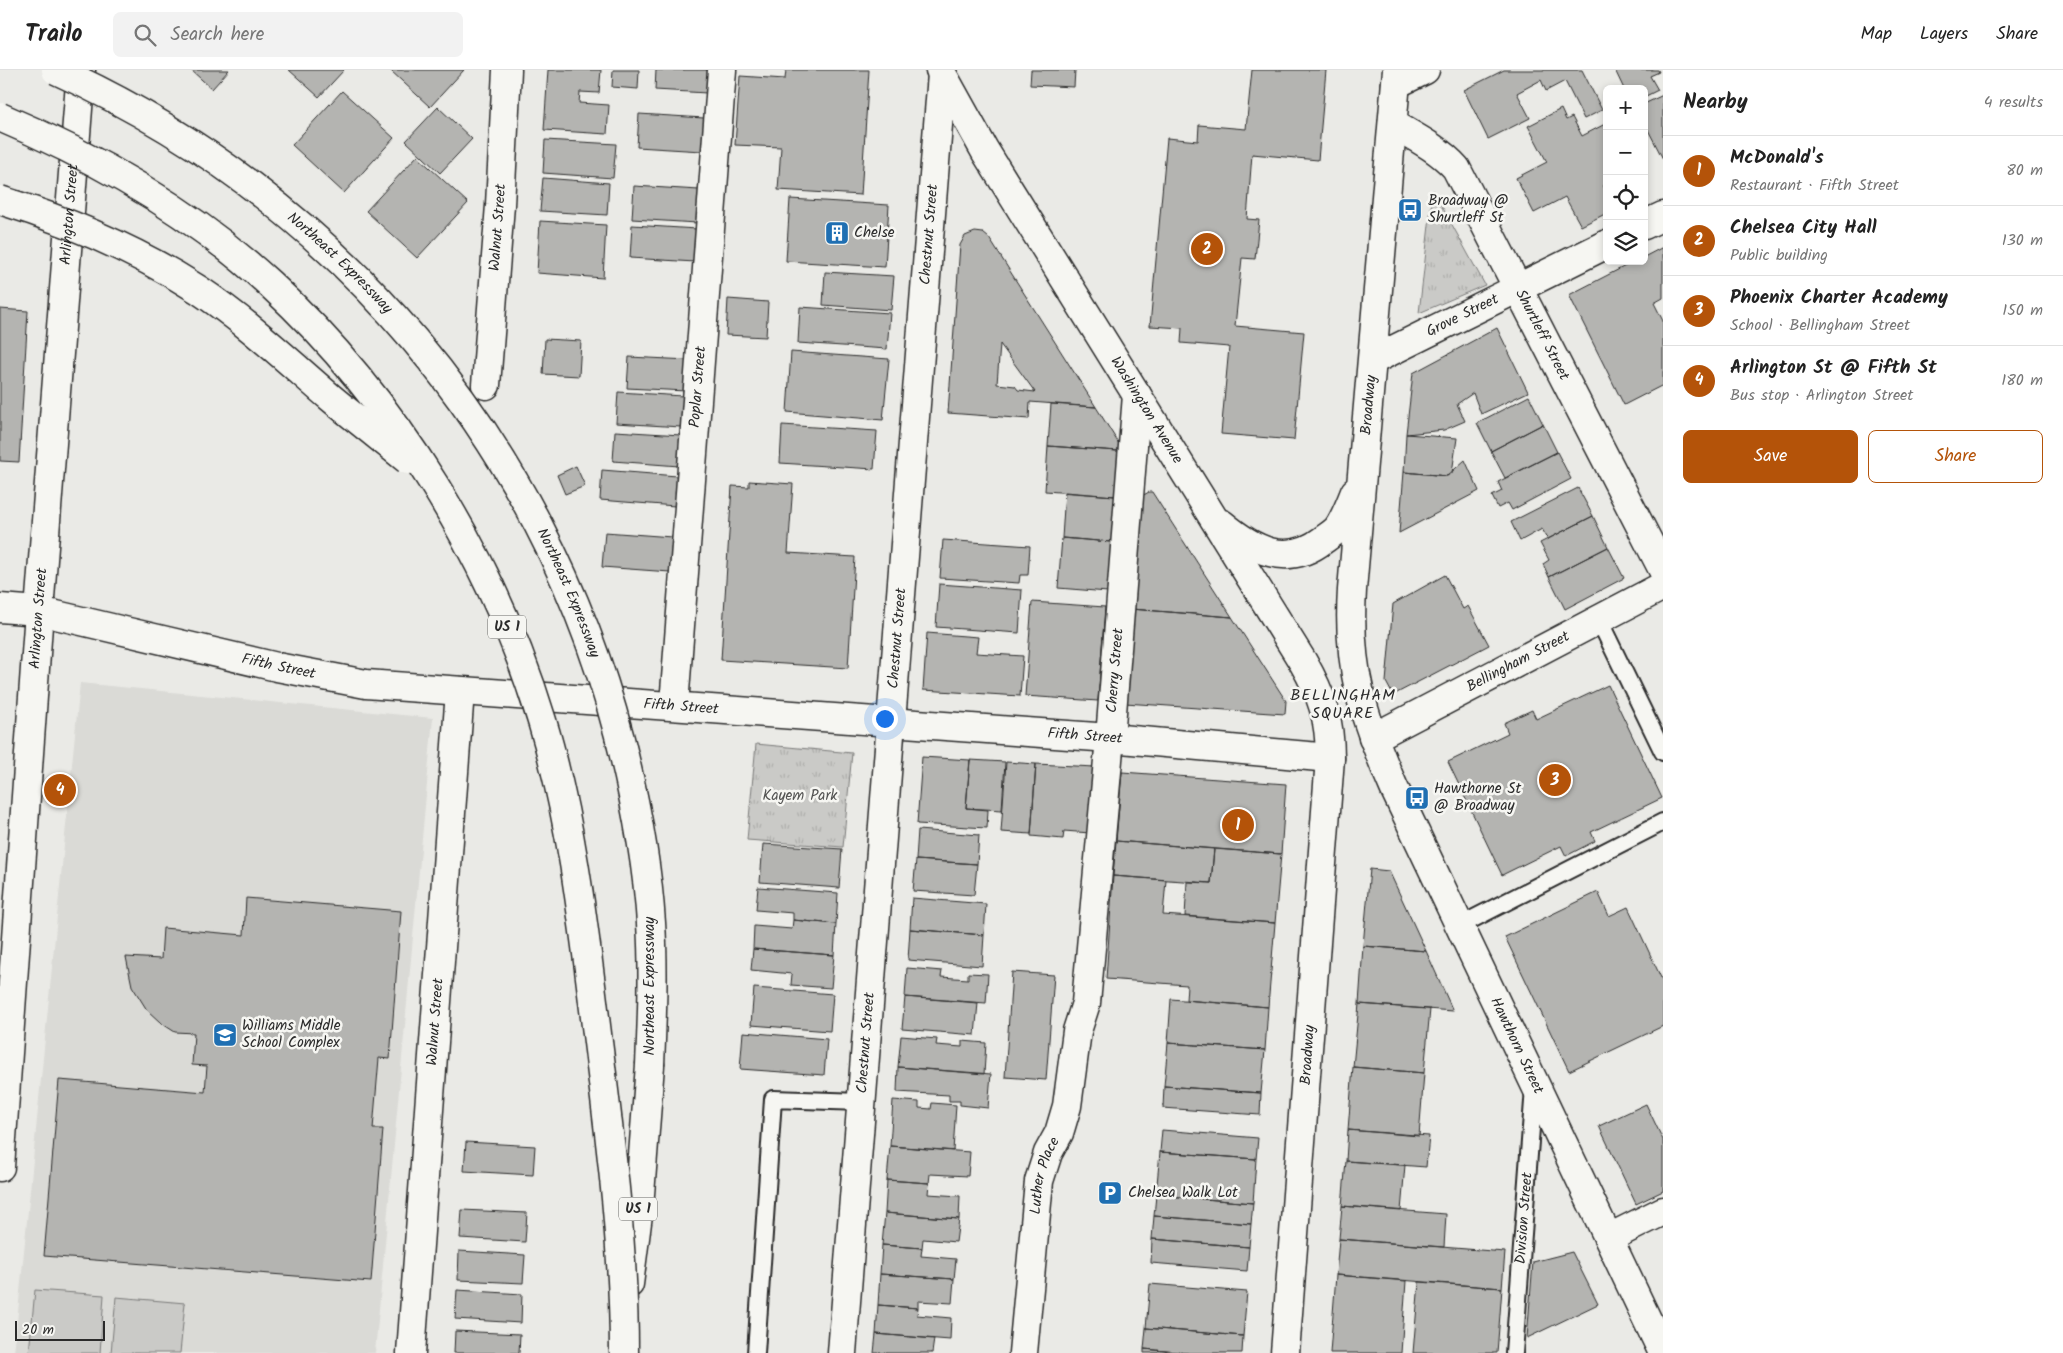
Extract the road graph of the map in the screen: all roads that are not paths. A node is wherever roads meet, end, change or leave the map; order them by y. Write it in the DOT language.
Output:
graph roads {
  1 [pos="56,70"];
  2 [pos="81,70"];
  3 [pos="507,70"];
  4 [pos="722,70"];
  5 [pos="1424,70"];
  6 [pos="941,72"];
  7 [pos="1396,75"];
  8 [pos="0,117"];
  9 [pos="1393,124"];
  10 [pos="0,200"];
  11 [pos="1663,216"];
  12 [pos="1648,223"];
  13 [pos="1603,246"];
  14 [pos="1518,288"];
  15 [pos="1373,360"];
  16 [pos="486,385"];
  17 [pos="1137,395"];
  18 [pos="1364,464"];
  19 [pos="429,477"];
  20 [pos="1211,515"];
  21 [pos="1663,570"];
  22 [pos="1663,586"];
  23 [pos="0,608"];
  24 [pos="39,611"];
  25 [pos="1599,620"];
  26 [pos="460,691"];
  27 [pos="674,705"];
  28 [pos="891,722"];
  29 [pos="1110,738"];
  30 [pos="1373,738"];
  31 [pos="1663,752"];
  32 [pos="1330,758"];
  33 [pos="1663,822"];
  34 [pos="1459,926"];
  35 [pos="1086,1003"];
  36 [pos="1534,1083"];
  37 [pos="861,1102"];
  38 [pos="0,1167"];
  39 [pos="1663,1211"];
  40 [pos="1609,1238"];
  41 [pos="411,1353"];
  42 [pos="624,1353"];
  43 [pos="756,1353"];
  44 [pos="842,1353"];
  45 [pos="1023,1353"];
  46 [pos="1286,1353"];
  47 [pos="1514,1353"];
  48 [pos="1663,1353"];
  1 -- 42 [label="main road, Northeast Expressway / US 1, bridge"];
  2 -- 24 [label="main road, Arlington Street"];
  3 -- 16 [label="main road, Walnut Street"];
  4 -- 27 [label="main road, Poplar Street"];
  5 -- 7 [label="main road"];
  6 -- 17 [label="main road, Washington Avenue"];
  6 -- 28 [label="main road, Chestnut Street"];
  7 -- 9 [label="main road, Broadway"];
  8 -- 19 [label="main road, Northeast Expressway / US 1, bridge"];
  9 -- 14 [label="main road, Shurtleff Street"];
  9 -- 15 [label="main road, Broadway"];
  10 -- 19 [label="main road, bridge"];
  11 -- 12 [label="main road"];
  13 -- 14 [label="main road, Grove Street"];
  14 -- 15 [label="main road, Grove Street"];
  14 -- 21 [label="main road, Shurtleff Street"];
  15 -- 18 [label="main road, Broadway"];
  17 -- 20 [label="main road, Washington Avenue"];
  17 -- 29 [label="main road, Cherry Street"];
  18 -- 20 [label="main road"];
  18 -- 30 [label="main road, Broadway"];
  19 -- 42 [label="main road, Northeast Expressway / US 1, bridge"];
  20 -- 32 [label="main road, Washington Avenue"];
  22 -- 25 [label="main road, Bellingham Street"];
  23 -- 24 [label="main road, Fifth Street"];
  24 -- 26 [label="main road, Fifth Street"];
  24 -- 38 [label="main road, Arlington Street"];
  25 -- 30 [label="main road, Bellingham Street"];
  25 -- 31 [label="lane"];
  26 -- 27 [label="main road, Fifth Street"];
  26 -- 41 [label="main road, Walnut Street"];
  27 -- 28 [label="main road, Fifth Street"];
  28 -- 29 [label="main road, Fifth Street"];
  28 -- 37 [label="main road, Chestnut Street"];
  29 -- 32 [label="main road, Fifth Street"];
  29 -- 35 [label="main road, Cherry Street"];
  30 -- 34 [label="main road, Hawthorn Street"];
  32 -- 46 [label="main road, Broadway"];
  33 -- 34 [label="lane"];
  34 -- 36 [label="main road, Hawthorn Street"];
  35 -- 45 [label="main road, Luther Place"];
  36 -- 40 [label="main road, Hawthorn Street"];
  36 -- 47 [label="lane, Division Street"];
  37 -- 43 [label="lane"];
  37 -- 44 [label="main road, Chestnut Street"];
  39 -- 40 [label="main road"];
  40 -- 48 [label="main road, Hawthorn Street"];
}
